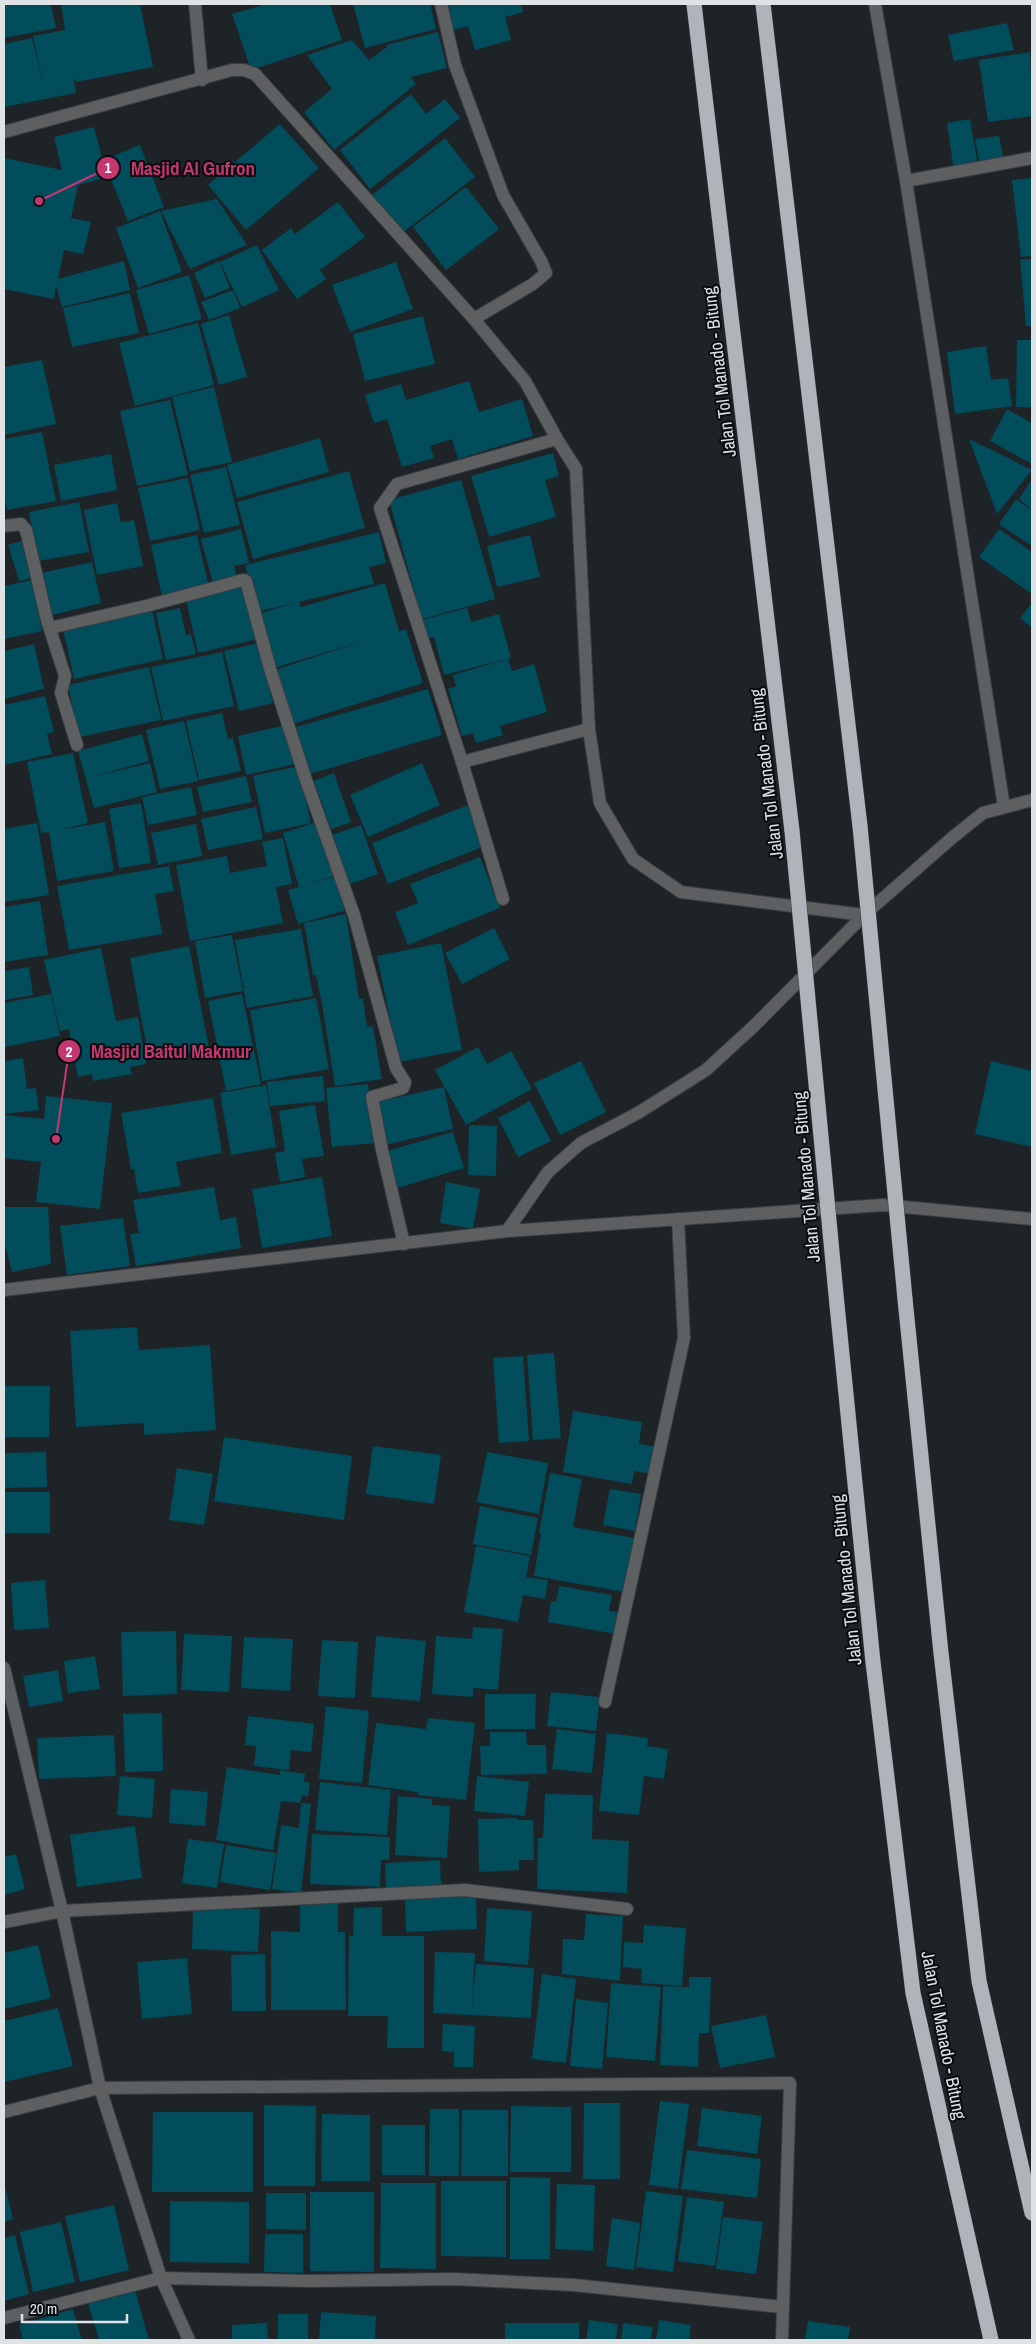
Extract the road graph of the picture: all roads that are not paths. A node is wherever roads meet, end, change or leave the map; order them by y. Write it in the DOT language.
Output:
graph roads {
  1 [pos="195,4"];
  2 [pos="441,4"];
  3 [pos="694,4"];
  4 [pos="763,4"];
  5 [pos="875,4"];
  6 [pos="202,80"];
  7 [pos="4,132"];
  8 [pos="1032,158"];
  9 [pos="906,180"];
  10 [pos="474,319"];
  11 [pos="557,439"];
  12 [pos="4,526"];
  13 [pos="50,628"];
  14 [pos="589,729"];
  15 [pos="77,745"];
  16 [pos="462,762"];
  17 [pos="1032,800"];
  18 [pos="1004,807"];
  19 [pos="503,899"];
  20 [pos="864,915"];
  21 [pos="678,1219"];
  22 [pos="1032,1219"];
  23 [pos="507,1231"];
  24 [pos="404,1244"];
  25 [pos="4,1290"];
  26 [pos="4,1668"];
  27 [pos="605,1702"];
  28 [pos="627,1909"];
  29 [pos="62,1911"];
  30 [pos="4,1922"];
  31 [pos="100,2088"];
  32 [pos="4,2112"];
  33 [pos="1032,2213"];
  34 [pos="161,2278"];
  35 [pos="782,2307"];
  36 [pos="4,2318"];
  37 [pos="189,2340"];
  38 [pos="782,2340"];
  39 [pos="991,2340"];
  1 -- 6 [label="street"];
  2 -- 10 [label="street"];
  3 -- 39 [label="highway, Jalan Tol Manado - Bitung, bridge"];
  4 -- 33 [label="highway, bridge"];
  5 -- 9 [label="street"];
  6 -- 7 [label="street"];
  6 -- 10 [label="street"];
  8 -- 9 [label="street"];
  9 -- 18 [label="street"];
  10 -- 11 [label="street"];
  11 -- 14 [label="street"];
  11 -- 16 [label="street"];
  12 -- 13 [label="street"];
  13 -- 15 [label="street"];
  13 -- 24 [label="street"];
  14 -- 16 [label="street"];
  14 -- 20 [label="street"];
  16 -- 19 [label="street"];
  17 -- 18 [label="street"];
  18 -- 20 [label="street"];
  20 -- 23 [label="street"];
  21 -- 22 [label="street"];
  21 -- 23 [label="street"];
  21 -- 27 [label="street"];
  23 -- 24 [label="street"];
  24 -- 25 [label="street"];
  26 -- 29 [label="street"];
  28 -- 29 [label="street"];
  29 -- 30 [label="street"];
  29 -- 31 [label="street"];
  31 -- 32 [label="street"];
  31 -- 34 [label="street"];
  31 -- 35 [label="street"];
  34 -- 35 [label="street"];
  34 -- 36 [label="street"];
  34 -- 37 [label="street"];
  35 -- 38 [label="street"];
}
